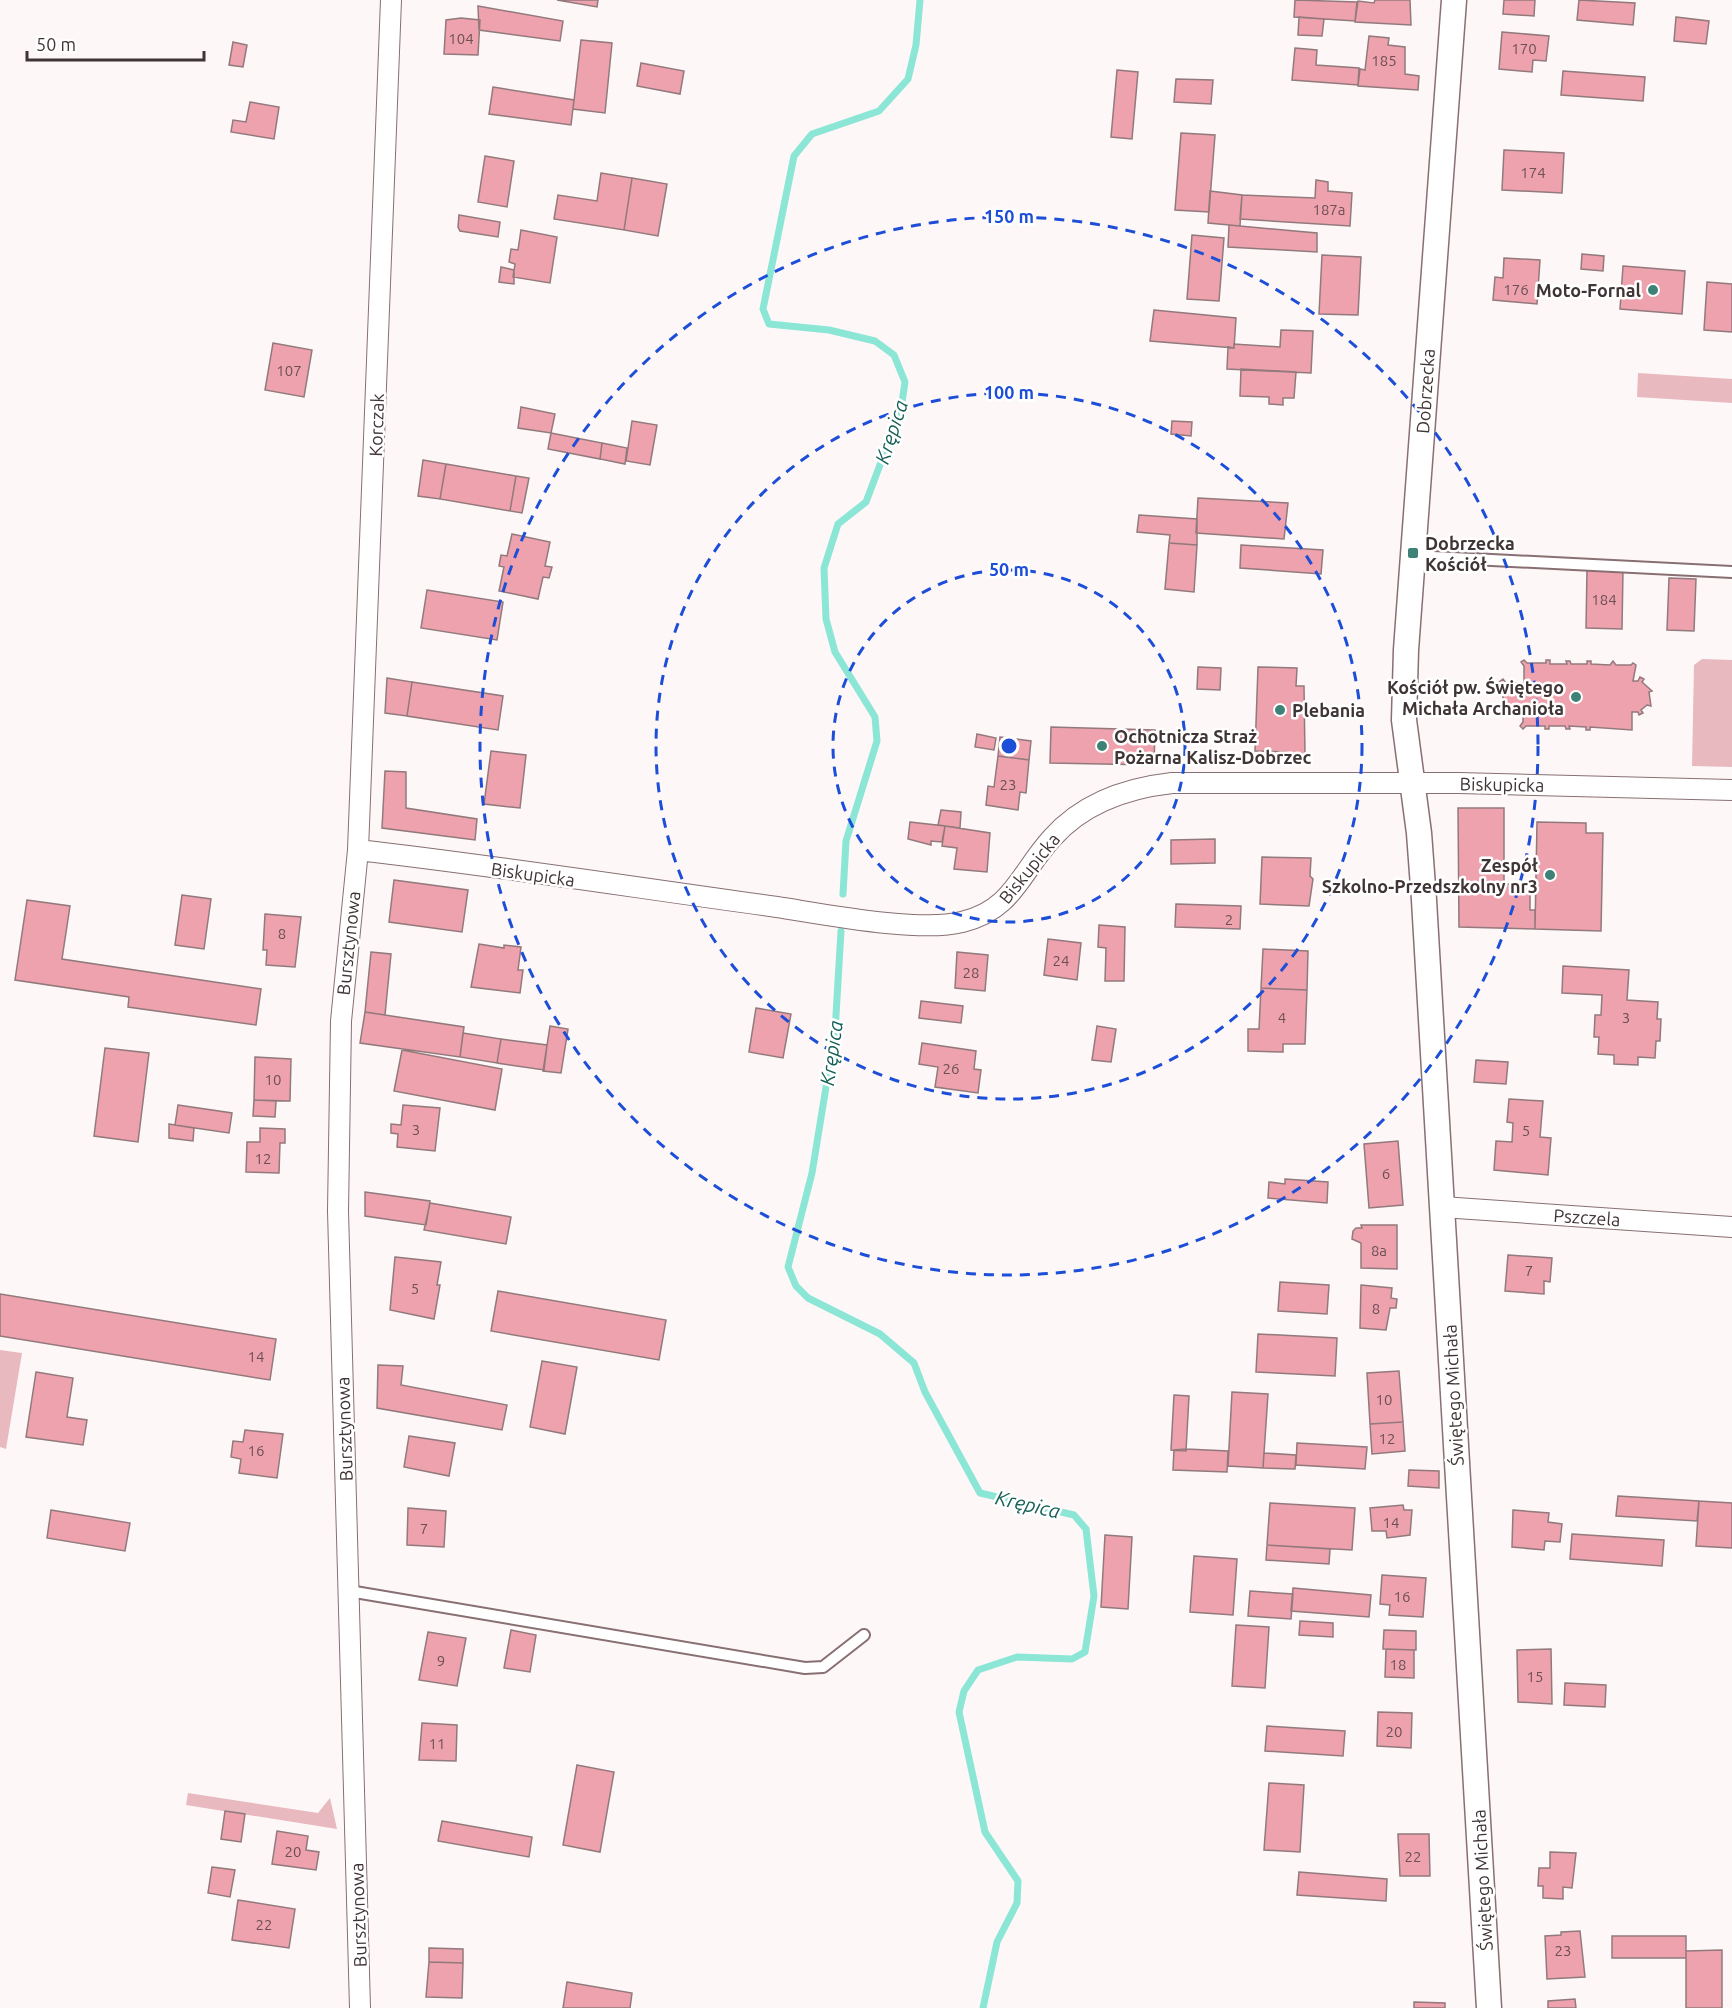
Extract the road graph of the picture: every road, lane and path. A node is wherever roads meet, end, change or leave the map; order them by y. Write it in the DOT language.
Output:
graph roads {
  1 [pos="391,0"];
  2 [pos="1454,0"];
  3 [pos="1413,556"];
  4 [pos="1732,572"];
  5 [pos="1412,783"];
  6 [pos="1732,790"];
  7 [pos="358,850"];
  8 [pos="1442,1207"];
  9 [pos="1732,1227"];
  10 [pos="349,1591"];
  11 [pos="864,1635"];
  12 [pos="360,2008"];
  13 [pos="1489,2008"];
  1 -- 7 [label="street, Korczak"];
  2 -- 3 [label="street, Dobrzecka"];
  3 -- 4 [label="lane"];
  3 -- 5 [label="street, Dobrzecka"];
  5 -- 6 [label="street, Biskupicka"];
  5 -- 7 [label="street, Biskupicka"];
  5 -- 8 [label="street, Świętego Michała"];
  7 -- 10 [label="street, Bursztynowa"];
  8 -- 9 [label="street, Pszczela"];
  8 -- 13 [label="street, Świętego Michała"];
  10 -- 11 [label="lane"];
  10 -- 12 [label="street, Bursztynowa"];
}
